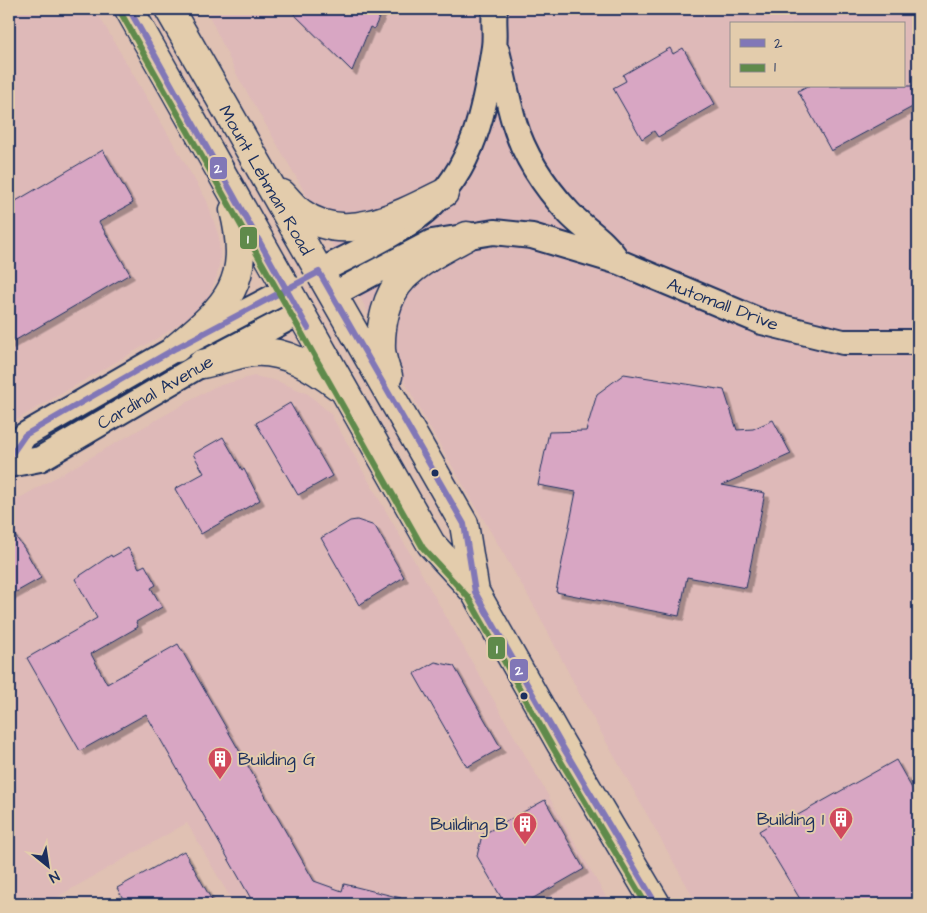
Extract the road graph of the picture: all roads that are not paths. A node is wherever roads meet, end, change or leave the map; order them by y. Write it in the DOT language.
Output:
graph roads {
  1 [pos="129,9"];
  2 [pos="169,9"];
  3 [pos="495,9"];
  4 [pos="495,44"];
  5 [pos="261,172"];
  6 [pos="229,189"];
  7 [pos="444,193"];
  8 [pos="467,236"];
  9 [pos="619,262"];
  10 [pos="319,272"];
  11 [pos="332,295"];
  12 [pos="293,302"];
  13 [pos="918,342"];
  14 [pos="176,348"];
  15 [pos="202,364"];
  16 [pos="343,390"];
  17 [pos="395,402"];
  18 [pos="9,458"];
  19 [pos="9,465"];
  20 [pos="476,592"];
  21 [pos="656,904"];
  1 -- 6 [label="main road, Mount Lehman Road"];
  2 -- 5 [label="main road, Mount Lehman Road"];
  3 -- 4 [label="street, Automall Drive"];
  4 -- 7 [label="street, Automall Drive"];
  4 -- 9 [label="street, Automall Drive"];
  5 -- 7 [label="main road"];
  5 -- 10 [label="main road, Mount Lehman Road"];
  6 -- 12 [label="main road, Mount Lehman Road"];
  6 -- 14 [label="main road"];
  7 -- 10 [label="street, Automall Drive"];
  8 -- 9 [label="street, Automall Drive"];
  8 -- 11 [label="street, Automall Drive"];
  8 -- 17 [label="main road"];
  9 -- 13 [label="street, Automall Drive"];
  10 -- 11 [label="main road, Mount Lehman Road"];
  10 -- 12 [label="main road"];
  11 -- 12 [label="main road"];
  11 -- 17 [label="main road, Mount Lehman Road"];
  12 -- 14 [label="street, Cardinal Avenue"];
  12 -- 15 [label="street, Cardinal Avenue"];
  12 -- 16 [label="main road, Mount Lehman Road"];
  14 -- 18 [label="street, Cardinal Avenue"];
  15 -- 16 [label="main road"];
  15 -- 19 [label="street, Cardinal Avenue"];
  16 -- 20 [label="main road, Mount Lehman Road"];
  17 -- 20 [label="main road, Mount Lehman Road"];
  20 -- 21 [label="main road, Mount Lehman Road"];
}
